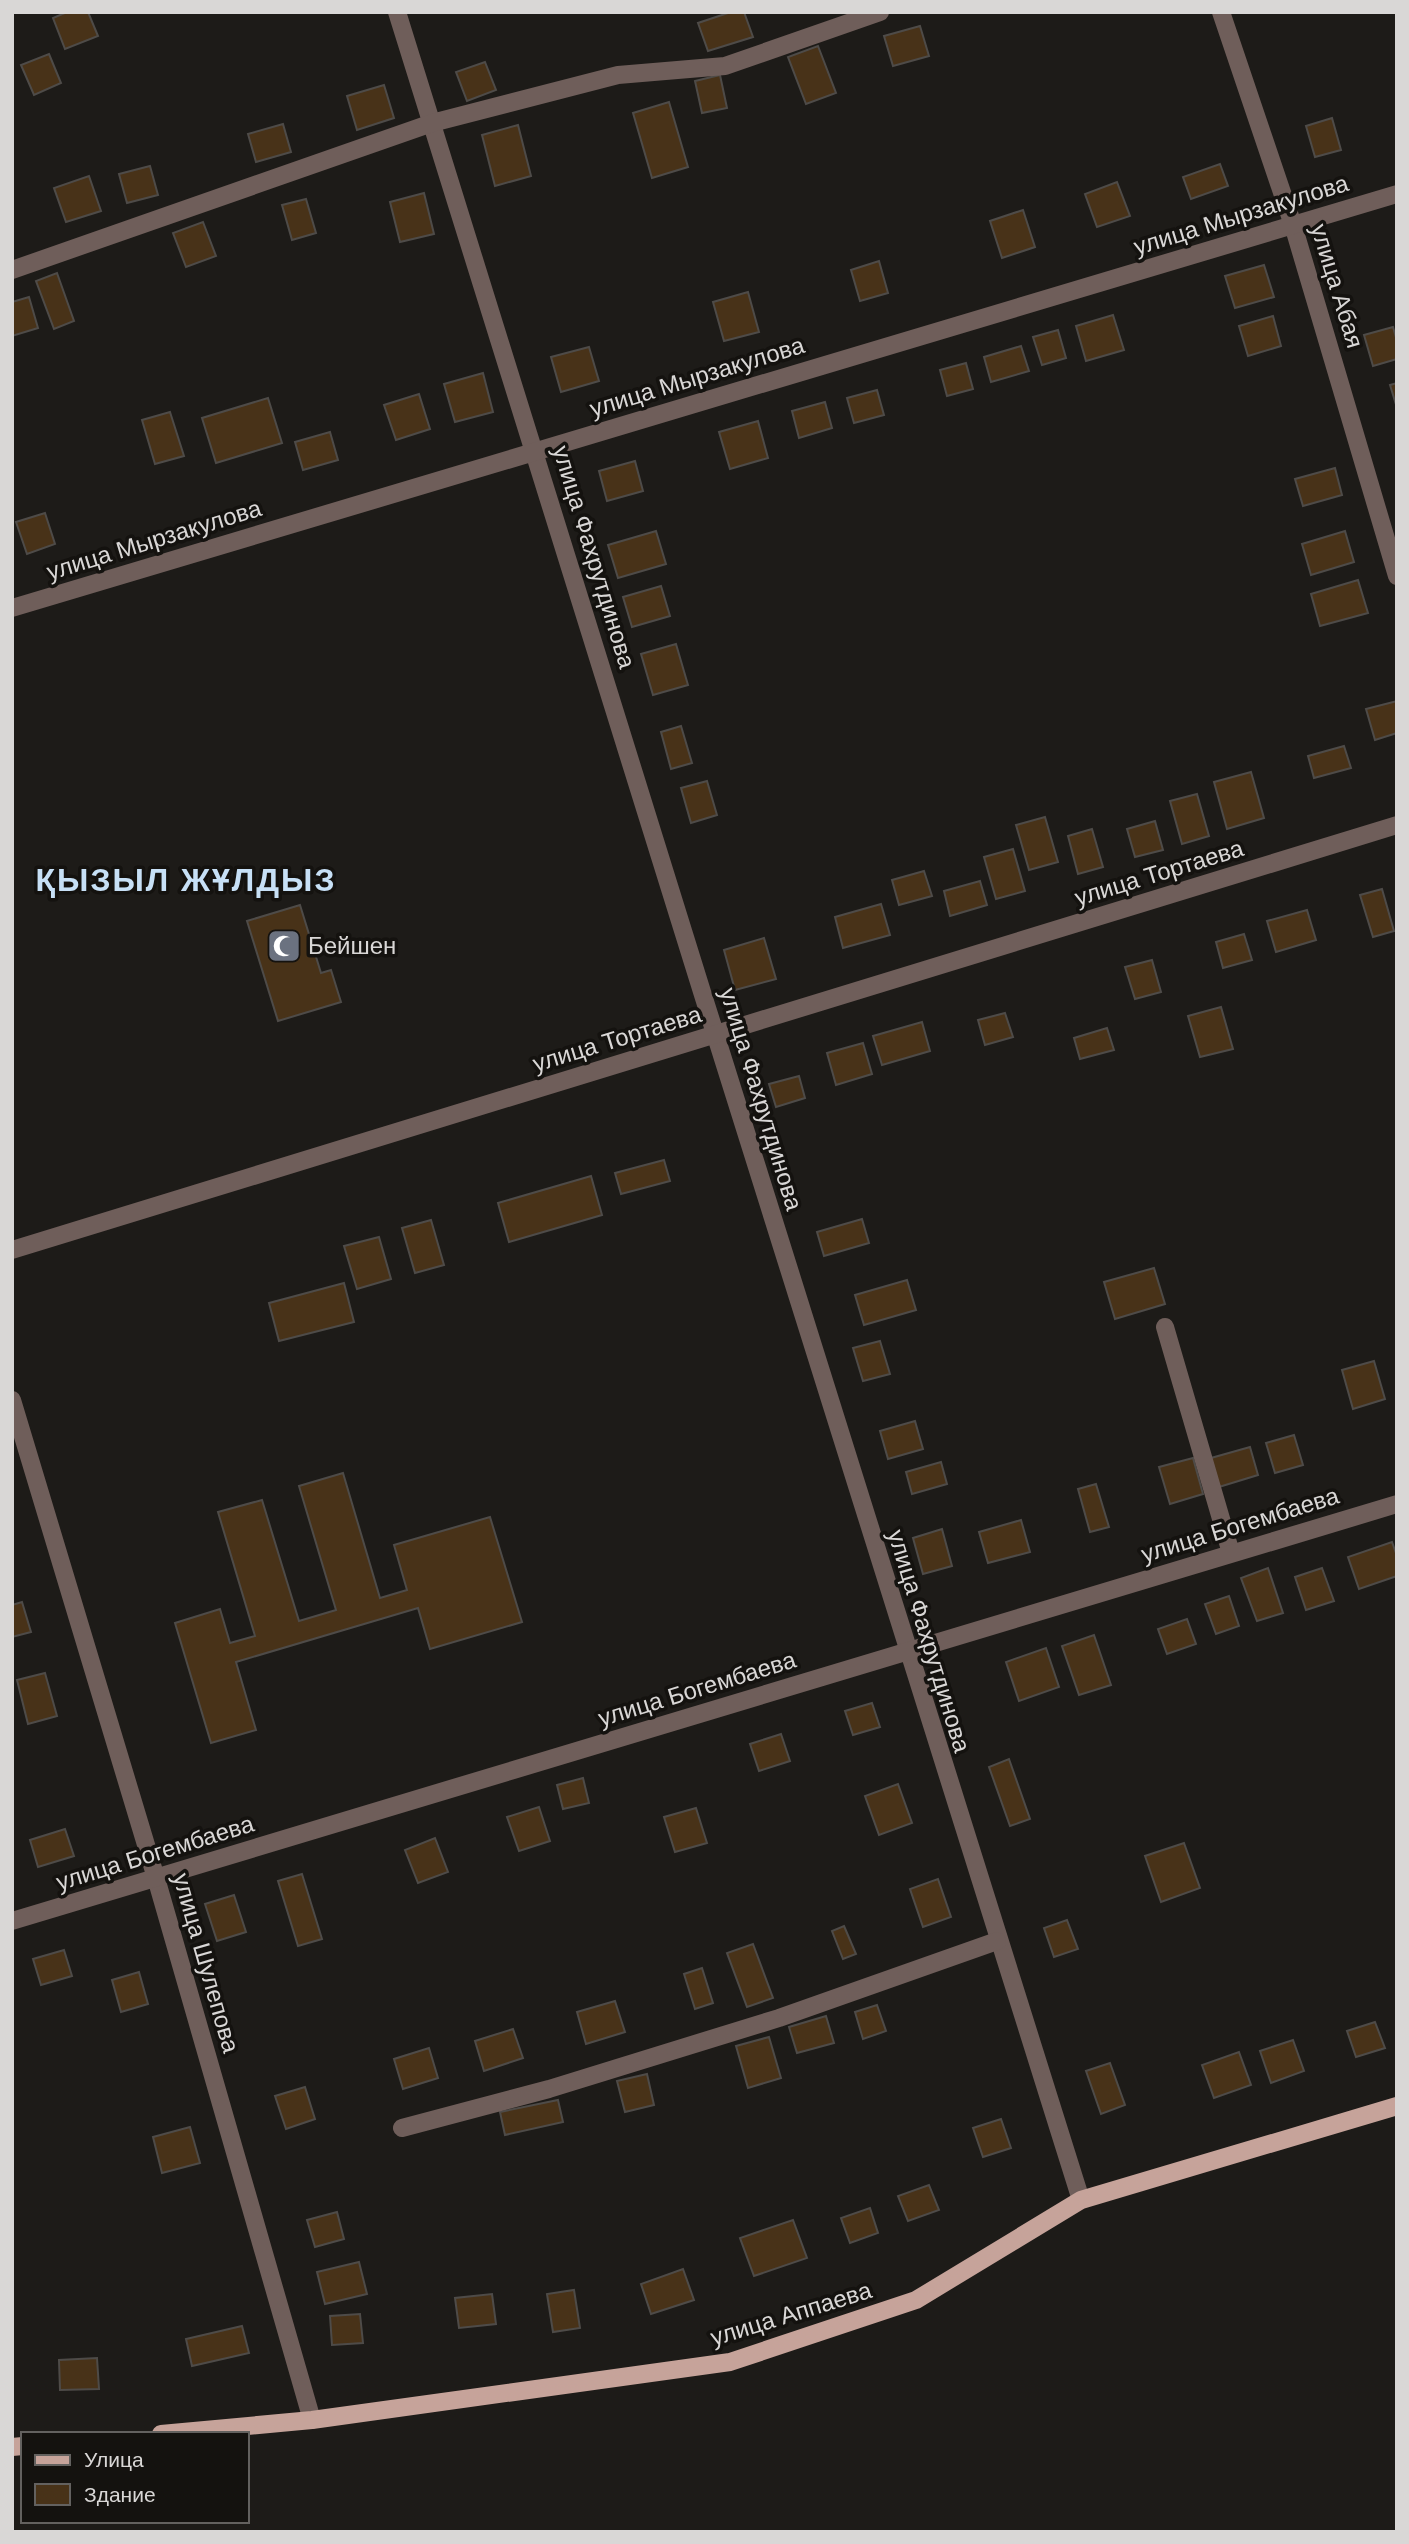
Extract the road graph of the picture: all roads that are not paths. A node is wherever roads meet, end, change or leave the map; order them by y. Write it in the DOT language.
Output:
graph roads {
  1 [pos="397,12"];
  2 [pos="880,12"];
  3 [pos="1221,12"];
  4 [pos="432,123"];
  5 [pos="1397,194"];
  6 [pos="1293,225"];
  7 [pos="12,270"];
  8 [pos="536,451"];
  9 [pos="1397,576"];
  10 [pos="12,608"];
  11 [pos="1397,825"];
  12 [pos="715,1034"];
  13 [pos="12,1250"];
  14 [pos="1165,1327"];
  15 [pos="12,1400"];
  16 [pos="1397,1504"];
  17 [pos="1231,1553"];
  18 [pos="906,1652"];
  19 [pos="156,1878"];
  20 [pos="12,1921"];
  21 [pos="998,1941"];
  22 [pos="1397,2106"];
  23 [pos="402,2128"];
  24 [pos="1080,2200"];
  25 [pos="312,2420"];
  26 [pos="183,2432"];
  1 -- 4 [label="street, улица Фахрутдинова"];
  2 -- 4 [label="street"];
  3 -- 6 [label="street, улица Абая"];
  4 -- 7 [label="street"];
  4 -- 8 [label="street, улица Фахрутдинова"];
  5 -- 6 [label="street, улица Мырзакулова"];
  6 -- 8 [label="street, улица Мырзакулова"];
  6 -- 9 [label="street, улица Абая"];
  8 -- 10 [label="street, улица Мырзакулова"];
  8 -- 12 [label="street, улица Фахрутдинова"];
  11 -- 12 [label="street, улица Тортаева"];
  12 -- 13 [label="street, улица Тортаева"];
  12 -- 18 [label="street, улица Фахрутдинова"];
  14 -- 17 [label="street"];
  15 -- 19 [label="street, улица Шулепова"];
  16 -- 17 [label="street, улица Богембаева"];
  17 -- 18 [label="street, улица Богембаева"];
  18 -- 19 [label="street, улица Богембаева"];
  18 -- 21 [label="street, улица Фахрутдинова"];
  19 -- 20 [label="street, улица Богембаева"];
  19 -- 25 [label="street, улица Шулепова"];
  21 -- 23 [label="street"];
  21 -- 24 [label="street, улица Фахрутдинова"];
  22 -- 24 [label="main road, улица Аппаева"];
  24 -- 25 [label="main road, улица Аппаева"];
  25 -- 26 [label="main road, улица Аппаева"];
}
